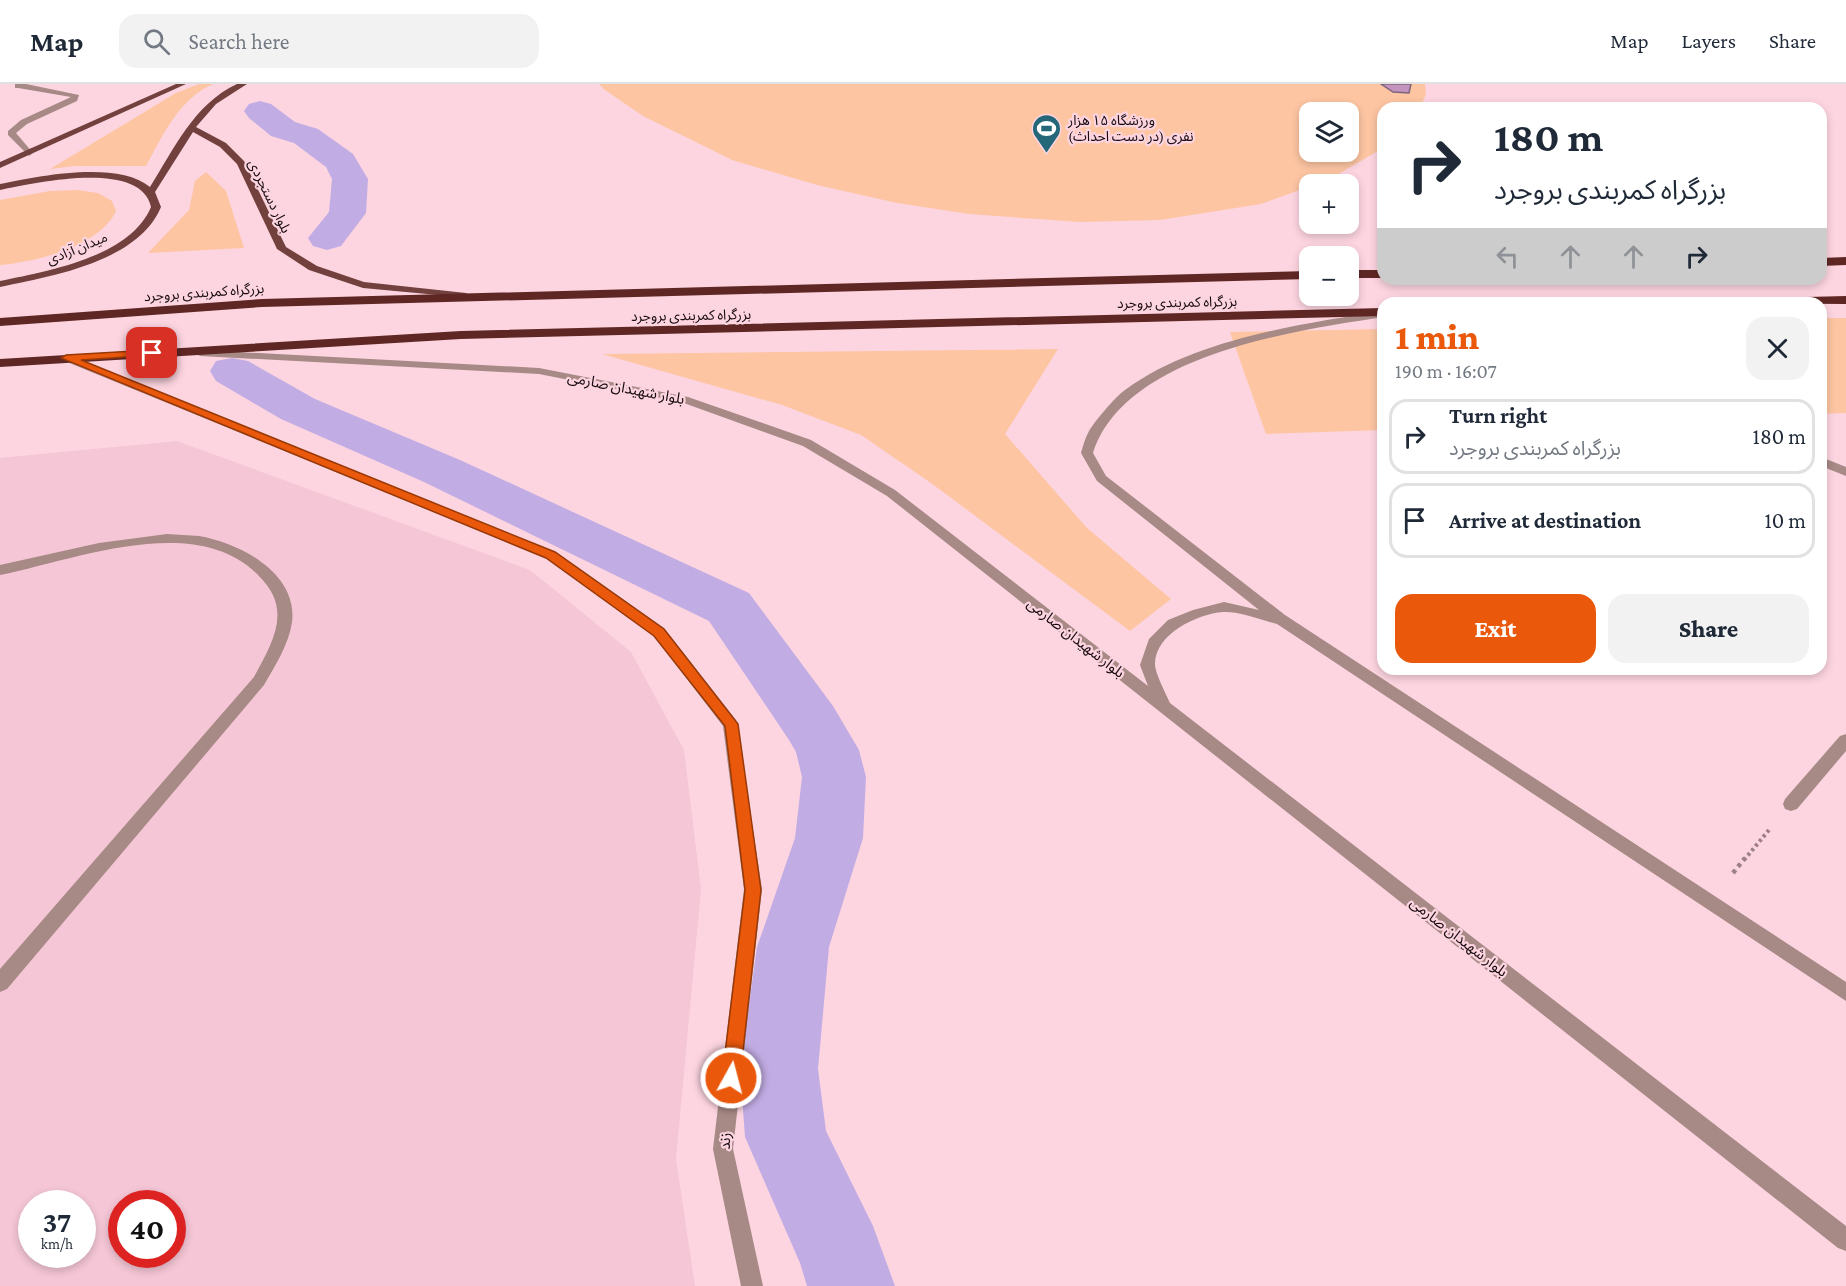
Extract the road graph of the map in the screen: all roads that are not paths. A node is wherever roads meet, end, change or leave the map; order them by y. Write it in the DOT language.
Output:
graph roads {
  1 [pos="22,84"];
  2 [pos="182,84"];
  3 [pos="243,84"];
  4 [pos="191,128"];
  5 [pos="26,154"];
  6 [pos="0,165"];
  7 [pos="0,177"];
  8 [pos="0,187"];
  9 [pos="151,192"];
  10 [pos="1846,261"];
  11 [pos="1827,262"];
  12 [pos="1359,274"];
  13 [pos="1377,274"];
  14 [pos="1299,275"];
  15 [pos="0,284"];
  16 [pos="466,296"];
  17 [pos="1827,300"];
  18 [pos="1846,300"];
  19 [pos="1377,313"];
  20 [pos="1377,314"];
  21 [pos="0,322"];
  22 [pos="173,351"];
  23 [pos="66,358"];
  24 [pos="0,363"];
  25 [pos="1827,464"];
  26 [pos="1846,472"];
  27 [pos="0,570"];
  28 [pos="1280,619"];
  29 [pos="1165,707"];
  30 [pos="1846,740"];
  31 [pos="1791,804"];
  32 [pos="0,983"];
  33 [pos="1846,992"];
  34 [pos="1846,1240"];
  35 [pos="752,1286"];
  1 -- 5 [label="street"];
  2 -- 5 [label="main road"];
  3 -- 4 [label="main road"];
  4 -- 9 [label="main road"];
  4 -- 16 [label="main road, بلوار دستجردی"];
  5 -- 6 [label="main road"];
  5 -- 7 [label="main road"];
  8 -- 9 [label="main road"];
  9 -- 15 [label="main road, میدان آزادی"];
  10 -- 11 [label="highway"];
  12 -- 13 [label="highway"];
  14 -- 16 [label="highway, بزرگراه کمربندی بروجرد"];
  16 -- 21 [label="highway, بزرگراه کمربندی بروجرد"];
  17 -- 18 [label="highway"];
  19 -- 22 [label="highway, بزرگراه کمربندی بروجرد"];
  20 -- 28 [label="street"];
  22 -- 23 [label="highway, بزرگراه کمربندی بروجرد"];
  22 -- 29 [label="street, بلوار شهیدان صارمی"];
  23 -- 24 [label="highway, بزرگراه کمربندی بروجرد"];
  23 -- 35 [label="street, زند"];
  25 -- 26 [label="street"];
  27 -- 32 [label="street"];
  28 -- 29 [label="street"];
  28 -- 33 [label="street"];
  29 -- 34 [label="street, بلوار شهیدان صارمی"];
  30 -- 31 [label="street"];
}
